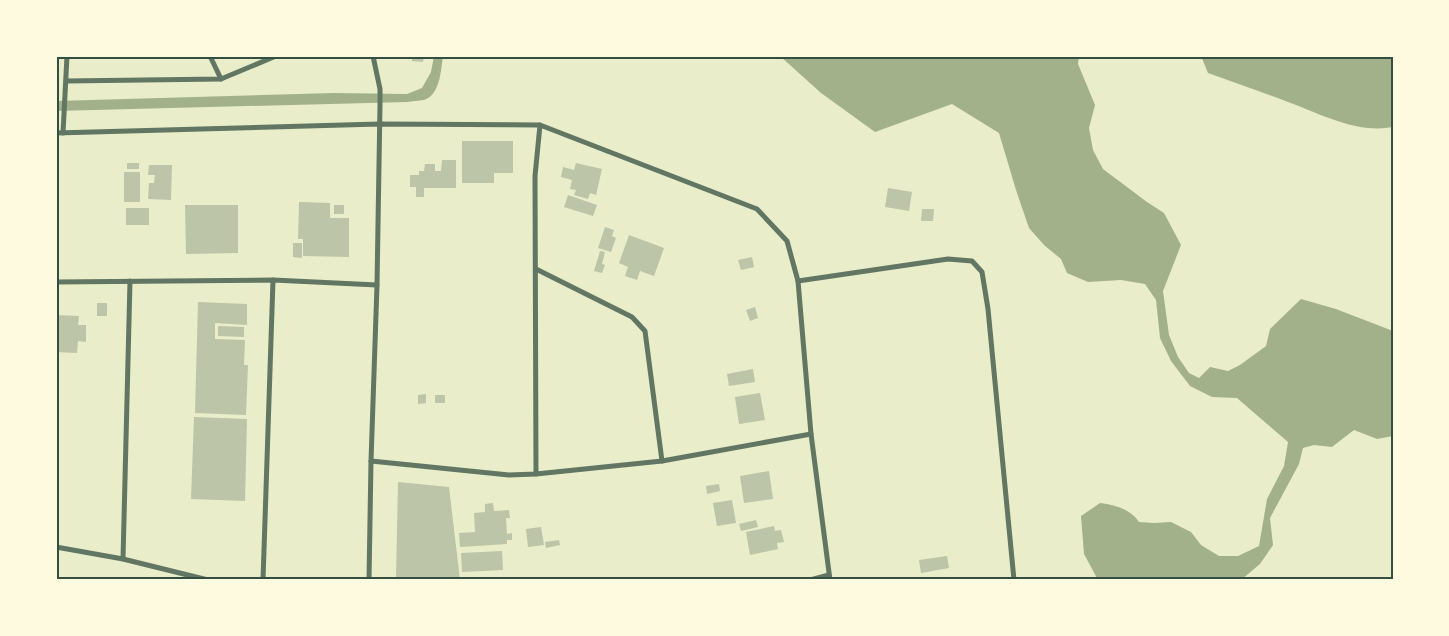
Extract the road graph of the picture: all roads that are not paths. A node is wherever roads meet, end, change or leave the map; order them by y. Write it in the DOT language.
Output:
graph roads {
  1 [pos="67,56"];
  2 [pos="210,56"];
  3 [pos="276,56"];
  4 [pos="373,56"];
  5 [pos="221,79"];
  6 [pos="66,81"];
  7 [pos="378,124"];
  8 [pos="540,125"];
  9 [pos="56,133"];
  10 [pos="63,133"];
  11 [pos="536,269"];
  12 [pos="272,280"];
  13 [pos="130,281"];
  14 [pos="798,281"];
  15 [pos="56,282"];
  16 [pos="377,285"];
  17 [pos="811,434"];
  18 [pos="371,461"];
  19 [pos="662,461"];
  20 [pos="536,474"];
  21 [pos="56,547"];
  22 [pos="123,559"];
  23 [pos="830,578"];
  24 [pos="208,580"];
  25 [pos="263,580"];
  26 [pos="370,580"];
  27 [pos="810,580"];
  28 [pos="1014,580"];
  1 -- 6 [label="street"];
  2 -- 5 [label="street"];
  3 -- 5 [label="street"];
  4 -- 7 [label="street"];
  5 -- 6 [label="street"];
  6 -- 10 [label="street"];
  7 -- 8 [label="street"];
  7 -- 10 [label="street"];
  7 -- 16 [label="street"];
  8 -- 11 [label="street"];
  8 -- 14 [label="street"];
  9 -- 10 [label="street"];
  11 -- 19 [label="street"];
  11 -- 20 [label="street"];
  12 -- 13 [label="street"];
  12 -- 16 [label="street"];
  12 -- 25 [label="street"];
  13 -- 15 [label="street"];
  13 -- 22 [label="street"];
  14 -- 17 [label="street"];
  14 -- 28 [label="street"];
  16 -- 18 [label="street"];
  17 -- 19 [label="street"];
  17 -- 23 [label="street"];
  18 -- 20 [label="street"];
  18 -- 26 [label="street"];
  19 -- 20 [label="street"];
  21 -- 22 [label="street"];
  22 -- 24 [label="street"];
  23 -- 27 [label="street"];
}
